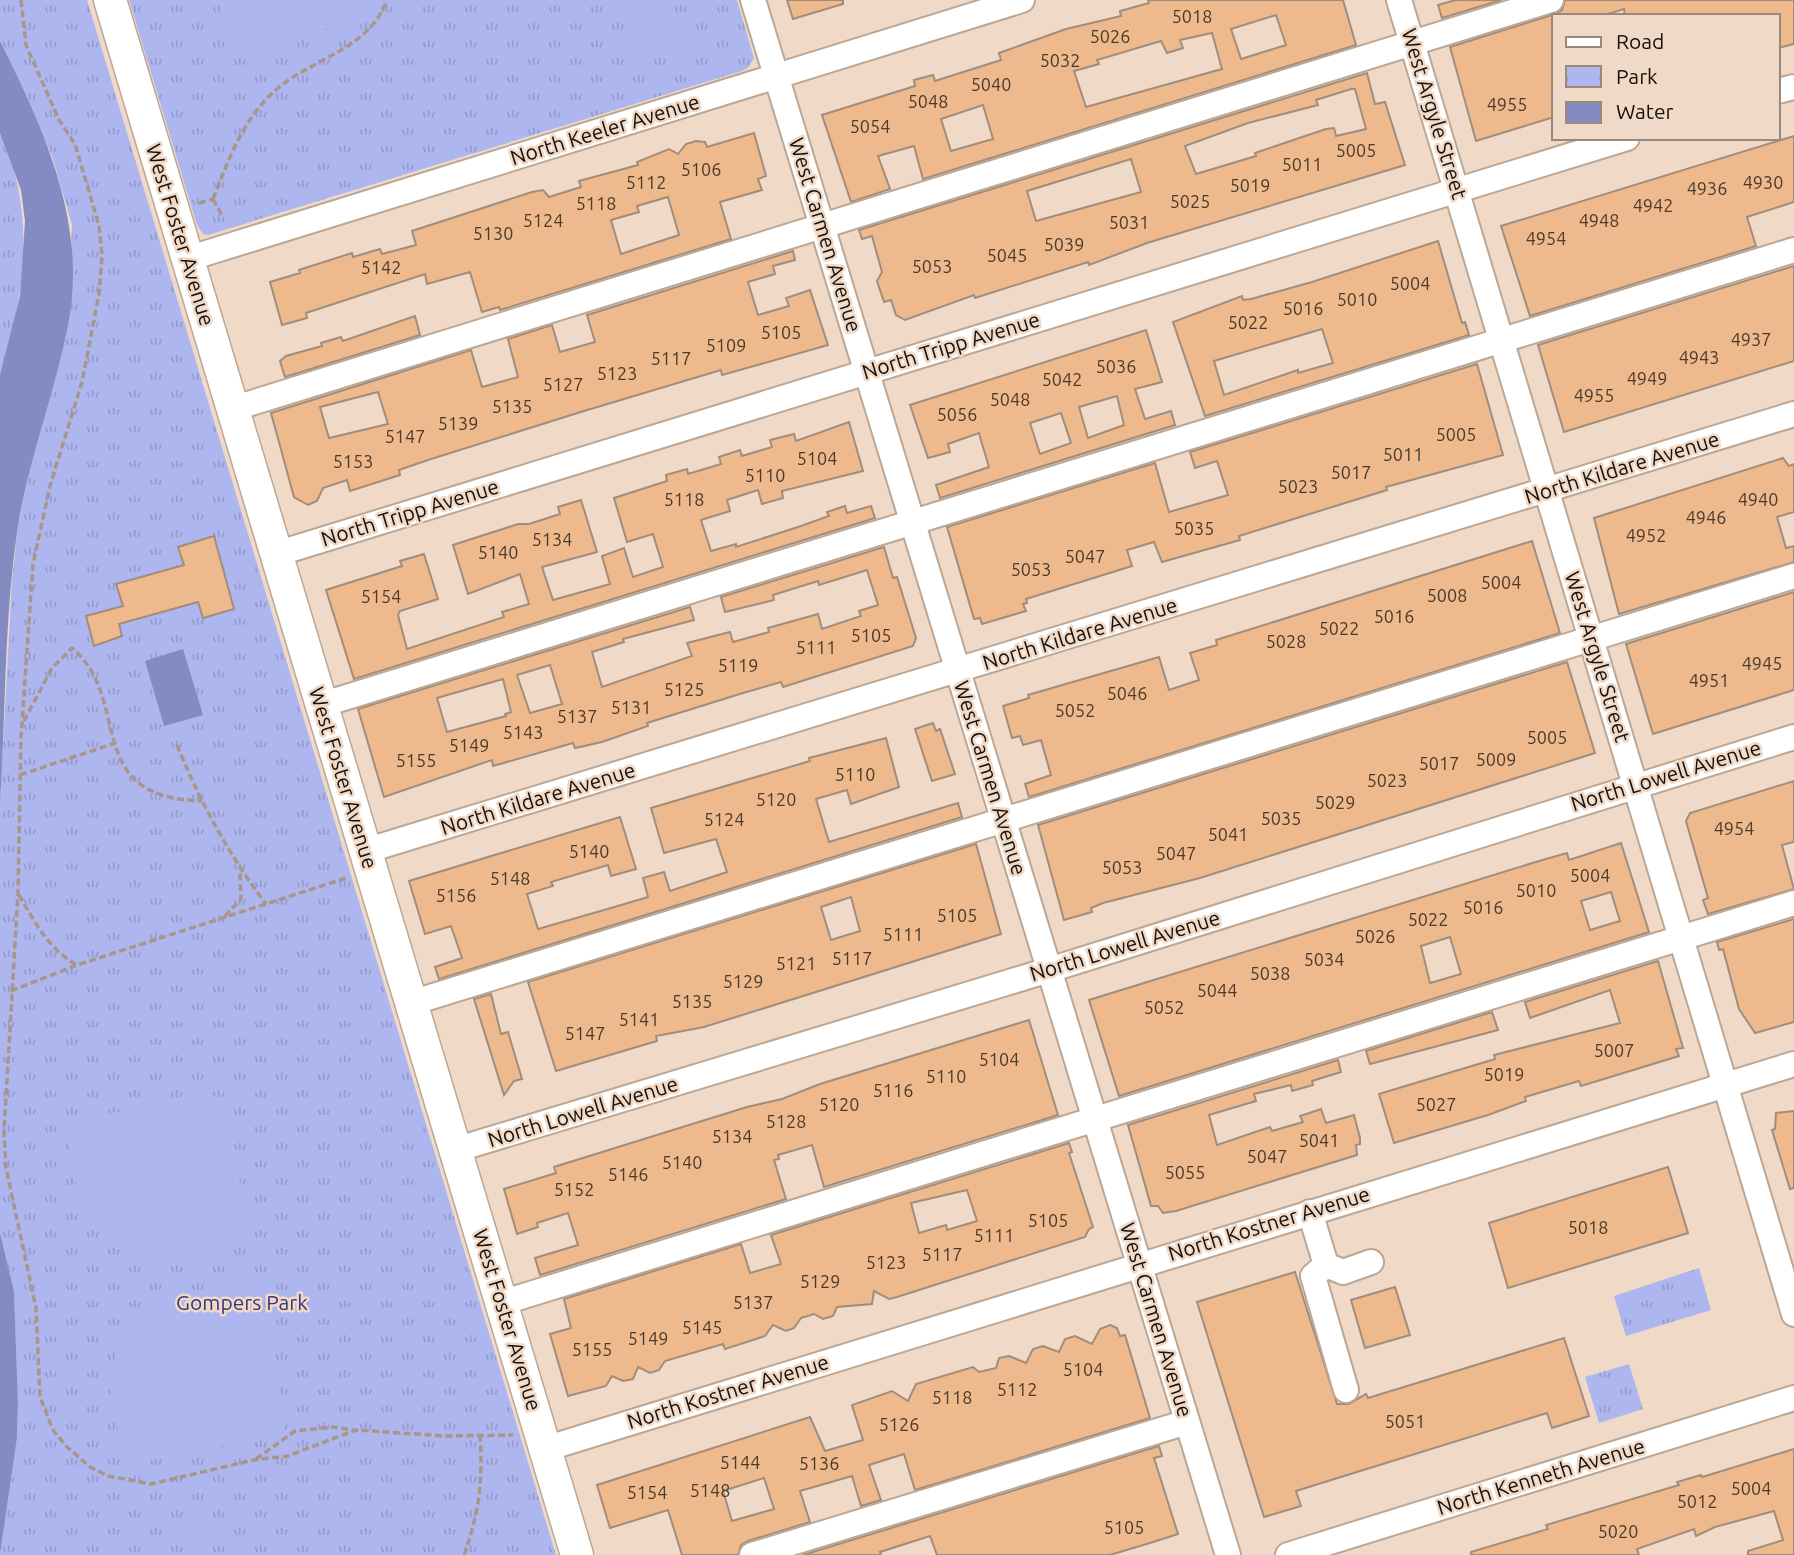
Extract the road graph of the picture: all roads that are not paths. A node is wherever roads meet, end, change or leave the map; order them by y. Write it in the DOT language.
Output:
graph roads {
  1 [pos="110,0"];
  2 [pos="753,0"];
  3 [pos="1022,0"];
  4 [pos="1399,0"];
  5 [pos="1550,0"];
  6 [pos="1412,43"];
  7 [pos="776,76"];
  8 [pos="1620,140"];
  9 [pos="1458,190"];
  10 [pos="822,226"];
  11 [pos="1794,250"];
  12 [pos="187,259"];
  13 [pos="1503,341"];
  14 [pos="867,372"];
  15 [pos="232,409"];
  16 [pos="1794,414"];
  17 [pos="1547,491"];
  18 [pos="912,521"];
  19 [pos="276,554"];
  20 [pos="1794,576"];
  21 [pos="1591,637"];
  22 [pos="958,671"];
  23 [pos="321,705"];
  24 [pos="1794,737"];
  25 [pos="1635,785"];
  26 [pos="1003,820"];
  27 [pos="365,851"];
  28 [pos="1794,904"];
  29 [pos="1681,938"];
  30 [pos="1049,970"];
  31 [pos="411,1003"];
  32 [pos="1794,1064"];
  33 [pos="1726,1085"];
  34 [pos="1094,1117"];
  35 [pos="456,1150"];
  36 [pos="1310,1212"];
  37 [pos="1783,1237"];
  38 [pos="1371,1262"];
  39 [pos="1139,1264"];
  40 [pos="1326,1265"];
  41 [pos="501,1303"];
  42 [pos="1794,1314"];
  43 [pos="1346,1390"];
  44 [pos="1794,1398"];
  45 [pos="1187,1422"];
  46 [pos="545,1449"];
  47 [pos="577,1555"];
  48 [pos="751,1555"];
  49 [pos="1228,1555"];
  50 [pos="1288,1555"];
  1 -- 12 [label="main road, West Foster Avenue"];
  2 -- 7 [label="street, West Carmen Avenue"];
  3 -- 7 [label="street, North Keeler Avenue"];
  4 -- 6 [label="street, West Argyle Street"];
  5 -- 6 [label="street"];
  6 -- 9 [label="street, West Argyle Street"];
  6 -- 10 [label="street"];
  7 -- 10 [label="street, West Carmen Avenue"];
  7 -- 12 [label="street, North Keeler Avenue"];
  8 -- 9 [label="street, North Tripp Avenue"];
  9 -- 13 [label="street, West Argyle Street"];
  9 -- 14 [label="street, North Tripp Avenue"];
  10 -- 14 [label="street, West Carmen Avenue"];
  10 -- 15 [label="street"];
  11 -- 13 [label="street"];
  12 -- 15 [label="main road, West Foster Avenue"];
  13 -- 17 [label="street, West Argyle Street"];
  13 -- 18 [label="street"];
  14 -- 18 [label="street, West Carmen Avenue"];
  14 -- 19 [label="street, North Tripp Avenue"];
  15 -- 19 [label="main road, West Foster Avenue"];
  16 -- 17 [label="street, North Kildare Avenue"];
  17 -- 21 [label="street, West Argyle Street"];
  17 -- 22 [label="street, North Kildare Avenue"];
  18 -- 22 [label="street, West Carmen Avenue"];
  18 -- 23 [label="street"];
  19 -- 23 [label="main road, West Foster Avenue"];
  20 -- 21 [label="street"];
  21 -- 25 [label="street, West Argyle Street"];
  21 -- 26 [label="street"];
  22 -- 26 [label="street, West Carmen Avenue"];
  22 -- 27 [label="street, North Kildare Avenue"];
  23 -- 27 [label="main road, West Foster Avenue"];
  24 -- 25 [label="street, North Lowell Avenue"];
  25 -- 29 [label="street, West Argyle Street"];
  25 -- 30 [label="street, North Lowell Avenue"];
  26 -- 30 [label="street, West Carmen Avenue"];
  26 -- 31 [label="street"];
  27 -- 31 [label="main road, West Foster Avenue"];
  28 -- 29 [label="street"];
  29 -- 33 [label="street, West Argyle Street"];
  29 -- 34 [label="street"];
  30 -- 34 [label="street, West Carmen Avenue"];
  30 -- 35 [label="street, North Lowell Avenue"];
  31 -- 35 [label="main road, West Foster Avenue"];
  32 -- 33 [label="street, North Kostner Avenue"];
  33 -- 36 [label="street, North Kostner Avenue"];
  33 -- 37 [label="street, West Argyle Street"];
  34 -- 39 [label="street, West Carmen Avenue"];
  34 -- 41 [label="street"];
  35 -- 41 [label="main road, West Foster Avenue"];
  36 -- 39 [label="street, North Kostner Avenue"];
  36 -- 40 [label="street"];
  37 -- 42 [label="street, West Argyle Street"];
  38 -- 40 [label="street"];
  39 -- 45 [label="street, West Carmen Avenue"];
  39 -- 46 [label="street, North Kostner Avenue"];
  40 -- 43 [label="street"];
  41 -- 46 [label="main road, West Foster Avenue"];
  44 -- 50 [label="street, North Kenneth Avenue"];
  45 -- 48 [label="street"];
  45 -- 49 [label="street, West Carmen Avenue"];
  46 -- 47 [label="main road, West Foster Avenue"];
}
